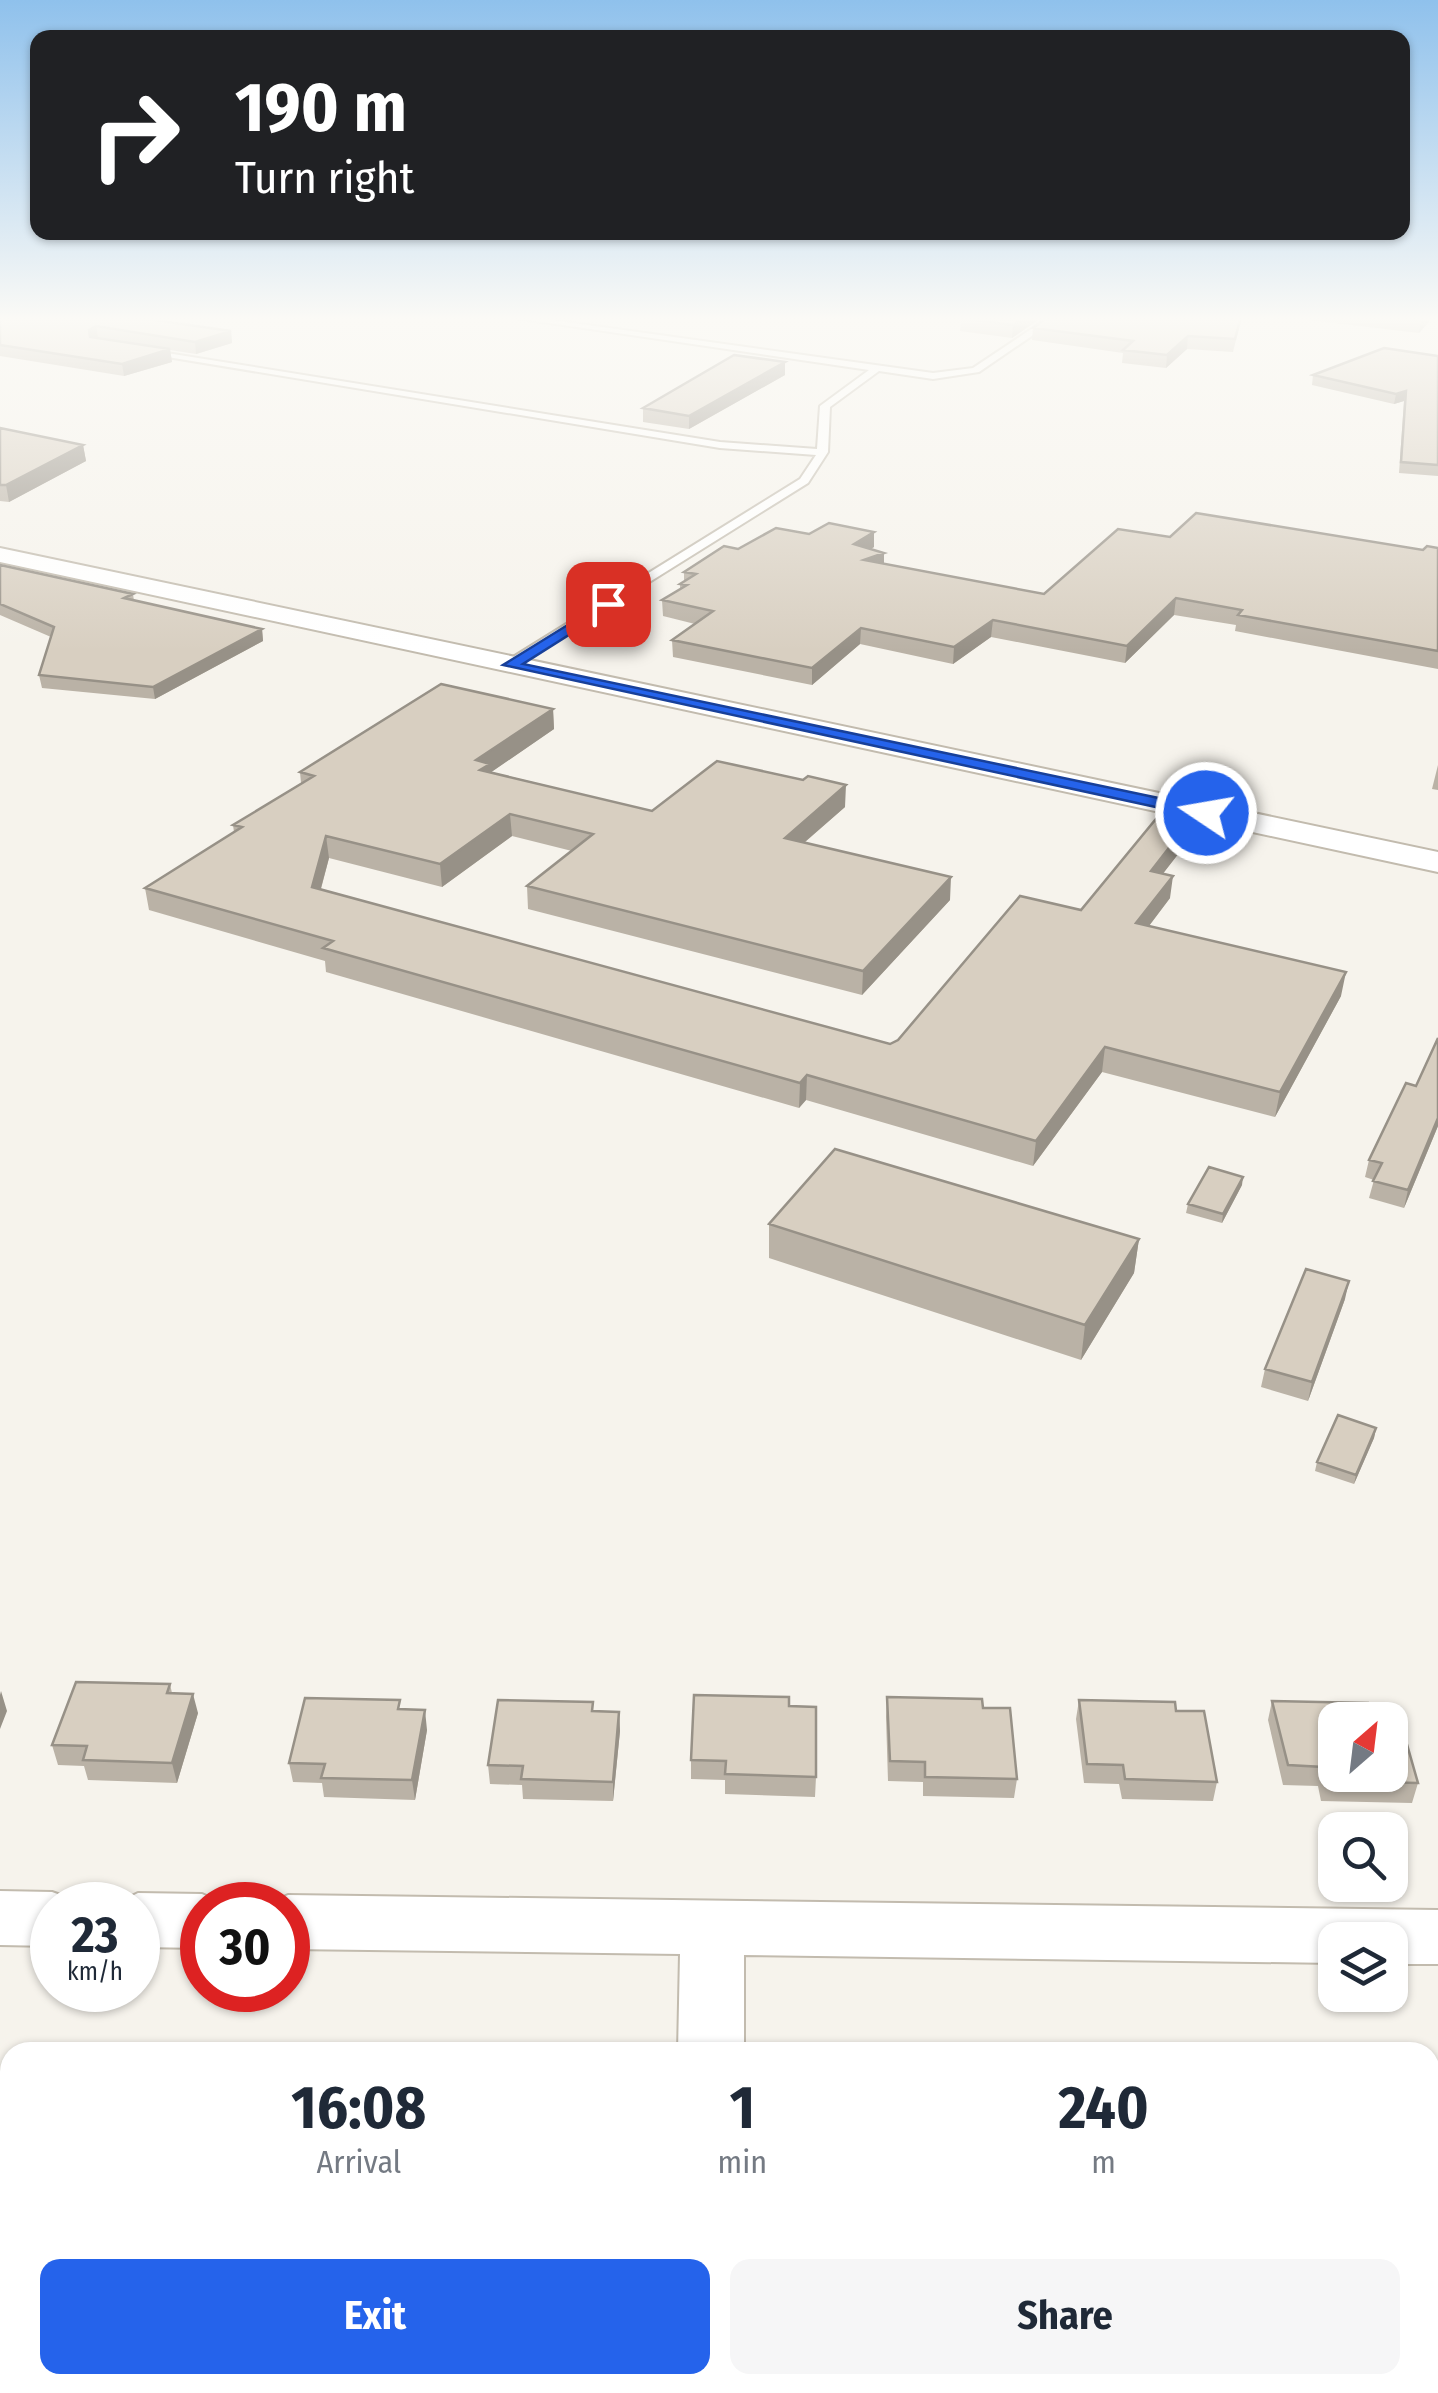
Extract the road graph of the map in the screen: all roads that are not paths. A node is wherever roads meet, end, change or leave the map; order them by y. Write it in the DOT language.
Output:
graph roads {
  1 [pos="613,428"];
  2 [pos="824,428"];
  3 [pos="824,452"];
  4 [pos="0,555"];
  5 [pos="510,665"];
  6 [pos="1438,862"];
  7 [pos="0,1918"];
  8 [pos="30,1919"];
  9 [pos="310,1922"];
  10 [pos="712,1928"];
  11 [pos="1438,1936"];
  12 [pos="712,2042"];
  1 -- 3 [label="lane"];
  2 -- 3 [label="lane"];
  3 -- 5 [label="lane"];
  4 -- 5 [label="street"];
  5 -- 6 [label="street"];
  7 -- 8 [label="street"];
  9 -- 10 [label="street"];
  10 -- 11 [label="street"];
  10 -- 12 [label="street"];
}
